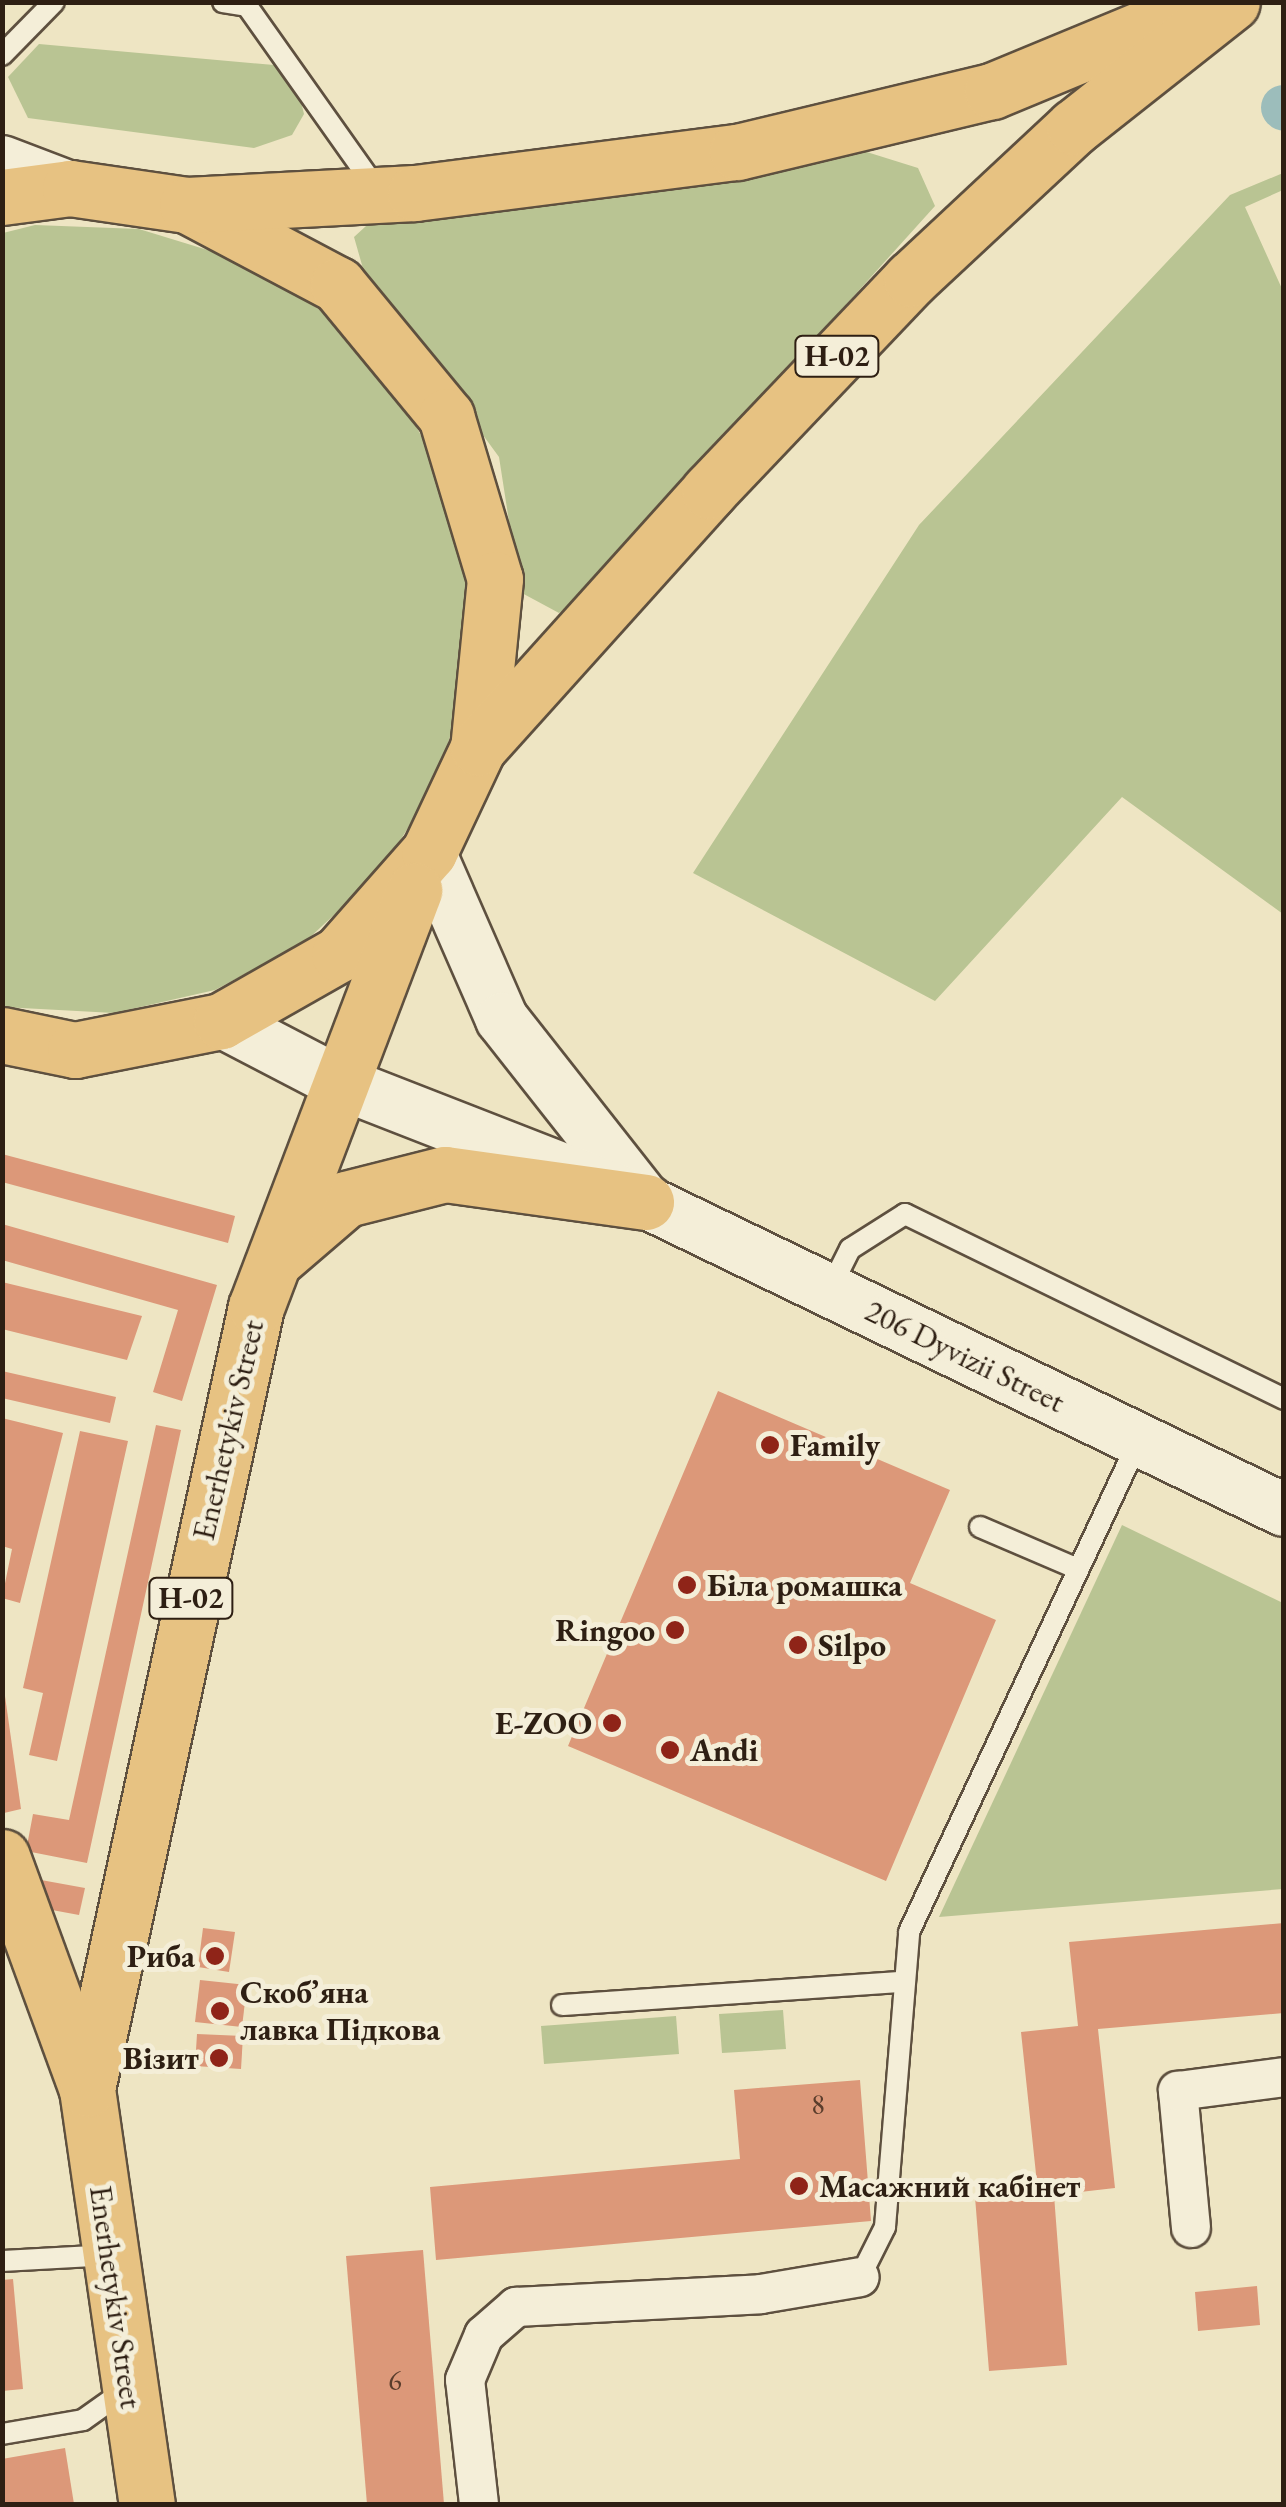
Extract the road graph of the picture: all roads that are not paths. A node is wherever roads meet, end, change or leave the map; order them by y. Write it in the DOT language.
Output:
graph roads {
  1 [pos="54,2"];
  2 [pos="223,2"];
  3 [pos="1205,2"];
  4 [pos="1232,2"];
  5 [pos="2,56"];
  6 [pos="2,162"];
  7 [pos="70,188"];
  8 [pos="380,192"];
  9 [pos="2,197"];
  10 [pos="188,205"];
  11 [pos="478,748"];
  12 [pos="429,852"];
  13 [pos="221,1022"];
  14 [pos="2,1035"];
  15 [pos="338,1082"];
  16 [pos="646,1202"];
  17 [pos="274,1261"];
  18 [pos="830,1289"];
  19 [pos="1284,1399"];
  20 [pos="1139,1442"];
  21 [pos="1284,1510"];
  22 [pos="980,1526"];
  23 [pos="1078,1569"];
  24 [pos="5,1872"];
  25 [pos="900,1982"];
  26 [pos="562,2005"];
  27 [pos="1284,2077"];
  28 [pos="87,2089"];
  29 [pos="1191,2228"];
  30 [pos="110,2255"];
  31 [pos="2,2261"];
  32 [pos="860,2277"];
  33 [pos="128,2388"];
  34 [pos="2,2434"];
  35 [pos="147,2504"];
  36 [pos="479,2504"];
  1 -- 5 [label="lane"];
  2 -- 8 [label="lane"];
  3 -- 8 [label="main road, Н-02"];
  4 -- 11 [label="main road, Н-02"];
  6 -- 7 [label="street"];
  7 -- 9 [label="main road, Н-02"];
  7 -- 10 [label="main road, Н-02"];
  8 -- 10 [label="main road, Н-02"];
  10 -- 11 [label="main road, Н-02"];
  11 -- 12 [label="main road, Н-02"];
  12 -- 13 [label="main road, Н-02"];
  12 -- 15 [label="main road, Enerhetykiv Street / Н-02"];
  12 -- 16 [label="street, 206 Dyvizii Street"];
  13 -- 14 [label="main road, Н-02"];
  13 -- 15 [label="street, 206 Dyvizii Street"];
  15 -- 16 [label="street, 206 Dyvizii Street"];
  15 -- 17 [label="main road, Enerhetykiv Street / Н-02"];
  16 -- 17 [label="main road"];
  16 -- 18 [label="street, 206 Dyvizii Street"];
  17 -- 28 [label="main road, Enerhetykiv Street / Н-02"];
  18 -- 19 [label="lane"];
  18 -- 20 [label="street, 206 Dyvizii Street"];
  20 -- 21 [label="street, 206 Dyvizii Street"];
  20 -- 23 [label="lane"];
  22 -- 23 [label="lane"];
  23 -- 25 [label="lane"];
  24 -- 28 [label="main road, Enerhetykiv Street / Н-02"];
  25 -- 26 [label="lane"];
  25 -- 32 [label="lane"];
  27 -- 29 [label="street"];
  28 -- 30 [label="main road, Enerhetykiv Street / Н-02"];
  30 -- 31 [label="lane"];
  30 -- 33 [label="main road, Enerhetykiv Street / Н-02"];
  32 -- 36 [label="street"];
  33 -- 34 [label="lane"];
  33 -- 35 [label="main road, Enerhetykiv Street / Н-02"];
}
